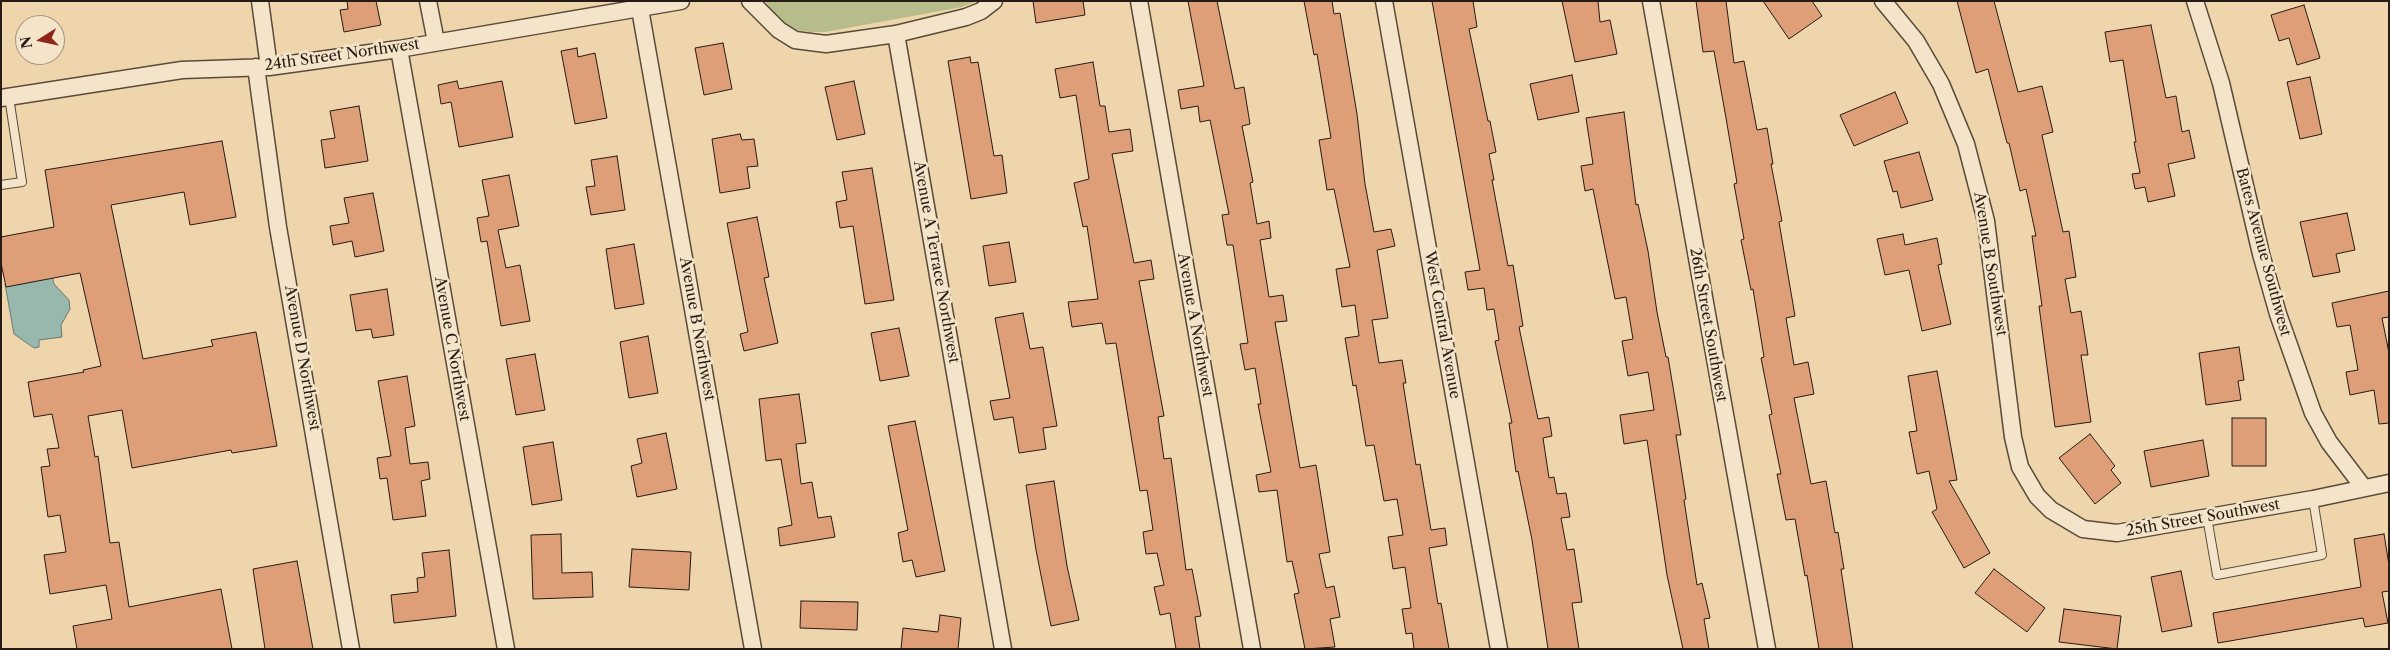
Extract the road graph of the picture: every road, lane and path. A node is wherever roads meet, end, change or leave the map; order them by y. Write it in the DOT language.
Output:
graph roads {
  1 [pos="260,1"];
  2 [pos="428,1"];
  3 [pos="682,1"];
  4 [pos="750,1"];
  5 [pos="994,1"];
  6 [pos="1139,1"];
  7 [pos="1384,1"];
  8 [pos="1651,1"];
  9 [pos="1883,1"];
  10 [pos="2195,1"];
  11 [pos="640,10"];
  12 [pos="896,34"];
  13 [pos="436,42"];
  14 [pos="399,49"];
  15 [pos="263,67"];
  16 [pos="5,98"];
  17 [pos="1,185"];
  18 [pos="2389,483"];
  19 [pos="2031,487"];
  20 [pos="2364,488"];
  21 [pos="2313,499"];
  22 [pos="2207,517"];
  23 [pos="351,649"];
  24 [pos="506,649"];
  25 [pos="753,649"];
  26 [pos="1003,649"];
  27 [pos="1252,649"];
  28 [pos="1499,649"];
  29 [pos="1767,649"];
  1 -- 15 [label="street, Avenue D Northwest"];
  2 -- 13 [label="street"];
  3 -- 11 [label="street, 24th Street Northwest"];
  4 -- 12 [label="street"];
  5 -- 12 [label="street"];
  6 -- 27 [label="street, Avenue A Northwest"];
  7 -- 28 [label="street, West Central Avenue"];
  8 -- 29 [label="street, 26th Street Southwest"];
  9 -- 19 [label="street, Avenue B Southwest"];
  10 -- 20 [label="street, Bates Avenue Southwest"];
  11 -- 13 [label="street, 24th Street Northwest"];
  11 -- 25 [label="street, Avenue B Northwest"];
  12 -- 26 [label="street, Avenue A Terrace Northwest"];
  13 -- 14 [label="street, 24th Street Northwest"];
  14 -- 15 [label="street, 24th Street Northwest"];
  14 -- 24 [label="street, Avenue C Northwest"];
  15 -- 16 [label="street, 24th Street Northwest"];
  15 -- 23 [label="street, Avenue D Northwest"];
  16 -- 17 [label="lane"];
  18 -- 20 [label="street, 25th Street Southwest"];
  19 -- 22 [label="street, 25th Street Southwest"];
  20 -- 21 [label="street, 25th Street Southwest"];
  21 -- 22 [label="street, 25th Street Southwest"];
  21 -- 22 [label="lane"];
}
